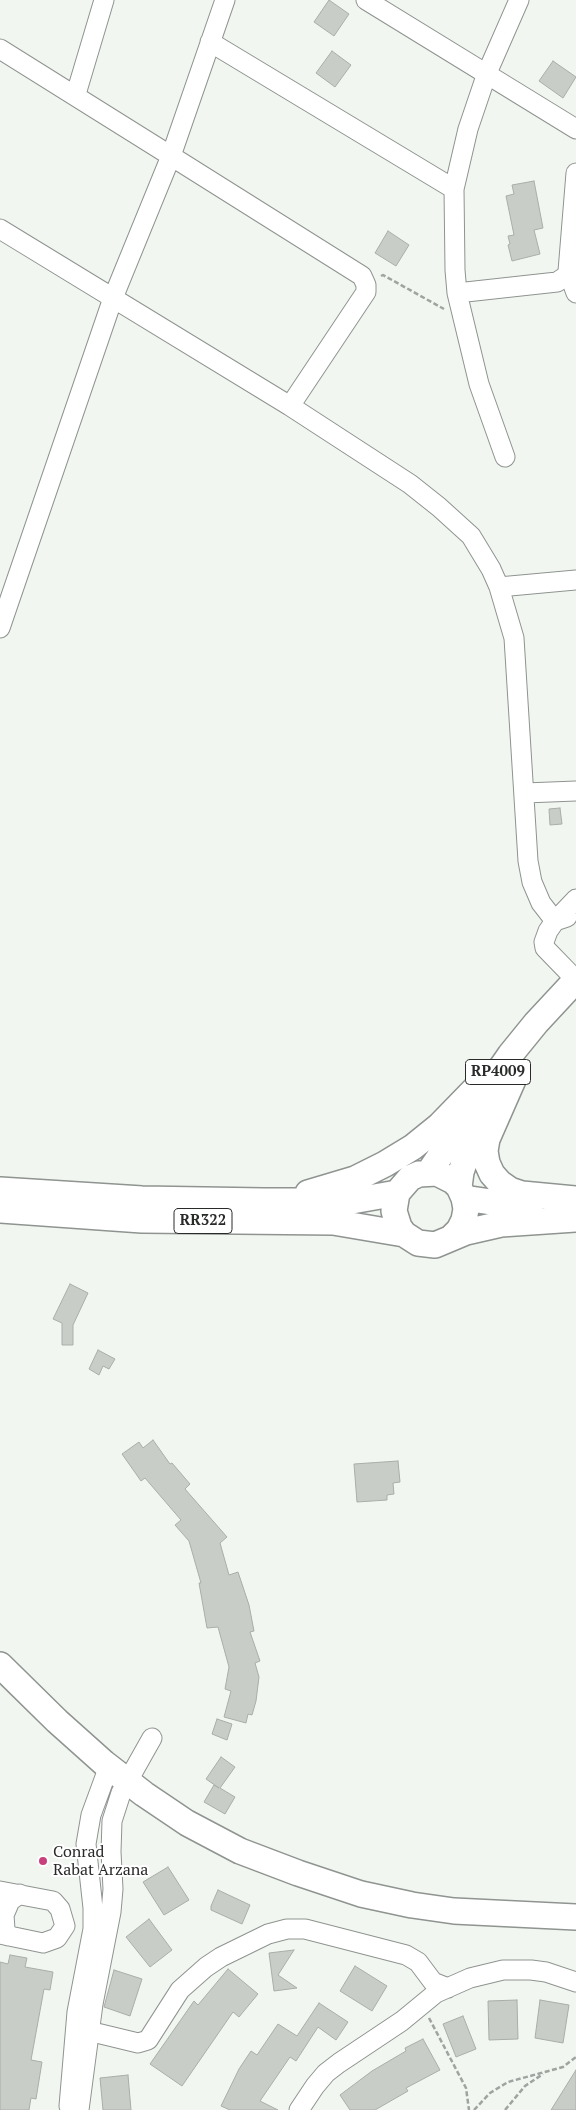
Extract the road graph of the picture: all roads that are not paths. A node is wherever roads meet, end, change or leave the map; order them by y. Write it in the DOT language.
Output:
graph roads {
  1 [pos="104,0"];
  2 [pos="225,0"];
  3 [pos="366,0"];
  4 [pos="519,0"];
  5 [pos="210,42"];
  6 [pos="0,49"];
  7 [pos="487,73"];
  8 [pos="76,94"];
  9 [pos="576,129"];
  10 [pos="171,156"];
  11 [pos="576,173"];
  12 [pos="454,189"];
  13 [pos="0,228"];
  14 [pos="568,271"];
  15 [pos="457,293"];
  16 [pos="576,293"];
  17 [pos="113,298"];
  18 [pos="290,406"];
  19 [pos="506,457"];
  20 [pos="576,580"];
  21 [pos="499,587"];
  22 [pos="0,628"];
  23 [pos="576,791"];
  24 [pos="525,793"];
  25 [pos="576,899"];
  26 [pos="576,918"];
  27 [pos="556,921"];
  28 [pos="576,980"];
  29 [pos="576,1000"];
  30 [pos="509,1070"];
  31 [pos="429,1172"];
  32 [pos="0,1190"];
  33 [pos="397,1193"];
  34 [pos="462,1193"];
  35 [pos="576,1200"];
  36 [pos="264,1201"];
  37 [pos="0,1210"];
  38 [pos="576,1219"];
  39 [pos="404,1234"];
  40 [pos="451,1238"];
  41 [pos="0,1665"];
  42 [pos="152,1738"];
  43 [pos="118,1774"];
  44 [pos="91,1816"];
  45 [pos="112,1821"];
  46 [pos="0,1891"];
  47 [pos="20,1894"];
  48 [pos="576,1917"];
  49 [pos="65,1926"];
  50 [pos="93,1929"];
  51 [pos="4,1935"];
  52 [pos="426,1974"];
  53 [pos="576,1982"];
  54 [pos="448,1988"];
  55 [pos="422,2004"];
  56 [pos="83,2029"];
  57 [pos="68,2110"];
  58 [pos="80,2110"];
  59 [pos="299,2110"];
  1 -- 8 [label="street"];
  2 -- 5 [label="street"];
  3 -- 7 [label="street"];
  4 -- 7 [label="street"];
  5 -- 10 [label="street"];
  5 -- 12 [label="street"];
  6 -- 8 [label="street"];
  7 -- 9 [label="street"];
  7 -- 12 [label="street"];
  8 -- 10 [label="street"];
  10 -- 17 [label="street"];
  10 -- 18 [label="street"];
  11 -- 14 [label="street"];
  12 -- 15 [label="street"];
  13 -- 17 [label="street"];
  14 -- 15 [label="street"];
  14 -- 16 [label="street"];
  15 -- 19 [label="street"];
  17 -- 18 [label="street"];
  17 -- 22 [label="street"];
  18 -- 21 [label="street"];
  20 -- 21 [label="street"];
  21 -- 24 [label="street"];
  23 -- 24 [label="street"];
  24 -- 27 [label="street"];
  25 -- 27 [label="street"];
  26 -- 27 [label="street"];
  27 -- 28 [label="street"];
  28 -- 30 [label="main road, RP4009"];
  29 -- 30 [label="main road, RP4009"];
  30 -- 31 [label="main road, RP4009"];
  30 -- 34 [label="main road, RP4009"];
  30 -- 35 [label="main road"];
  30 -- 36 [label="main road"];
  31 -- 33 [label="main road"];
  31 -- 34 [label="main road"];
  32 -- 36 [label="main road, RR322"];
  33 -- 36 [label="main road, RR322"];
  33 -- 39 [label="main road"];
  34 -- 35 [label="main road"];
  34 -- 40 [label="main road"];
  37 -- 39 [label="main road, RR322"];
  38 -- 40 [label="main road, RR322"];
  39 -- 40 [label="main road, RR322"];
  41 -- 43 [label="main road"];
  42 -- 43 [label="street"];
  43 -- 44 [label="street"];
  43 -- 45 [label="street"];
  43 -- 48 [label="main road"];
  44 -- 45 [label="street"];
  44 -- 50 [label="street"];
  45 -- 56 [label="street"];
  46 -- 47 [label="street"];
  47 -- 49 [label="street"];
  47 -- 51 [label="street"];
  49 -- 50 [label="street"];
  49 -- 51 [label="street"];
  50 -- 56 [label="street"];
  52 -- 54 [label="street"];
  52 -- 55 [label="street"];
  52 -- 56 [label="street"];
  53 -- 54 [label="street"];
  54 -- 55 [label="street"];
  55 -- 59 [label="street"];
  56 -- 57 [label="street"];
  56 -- 58 [label="street"];
}
